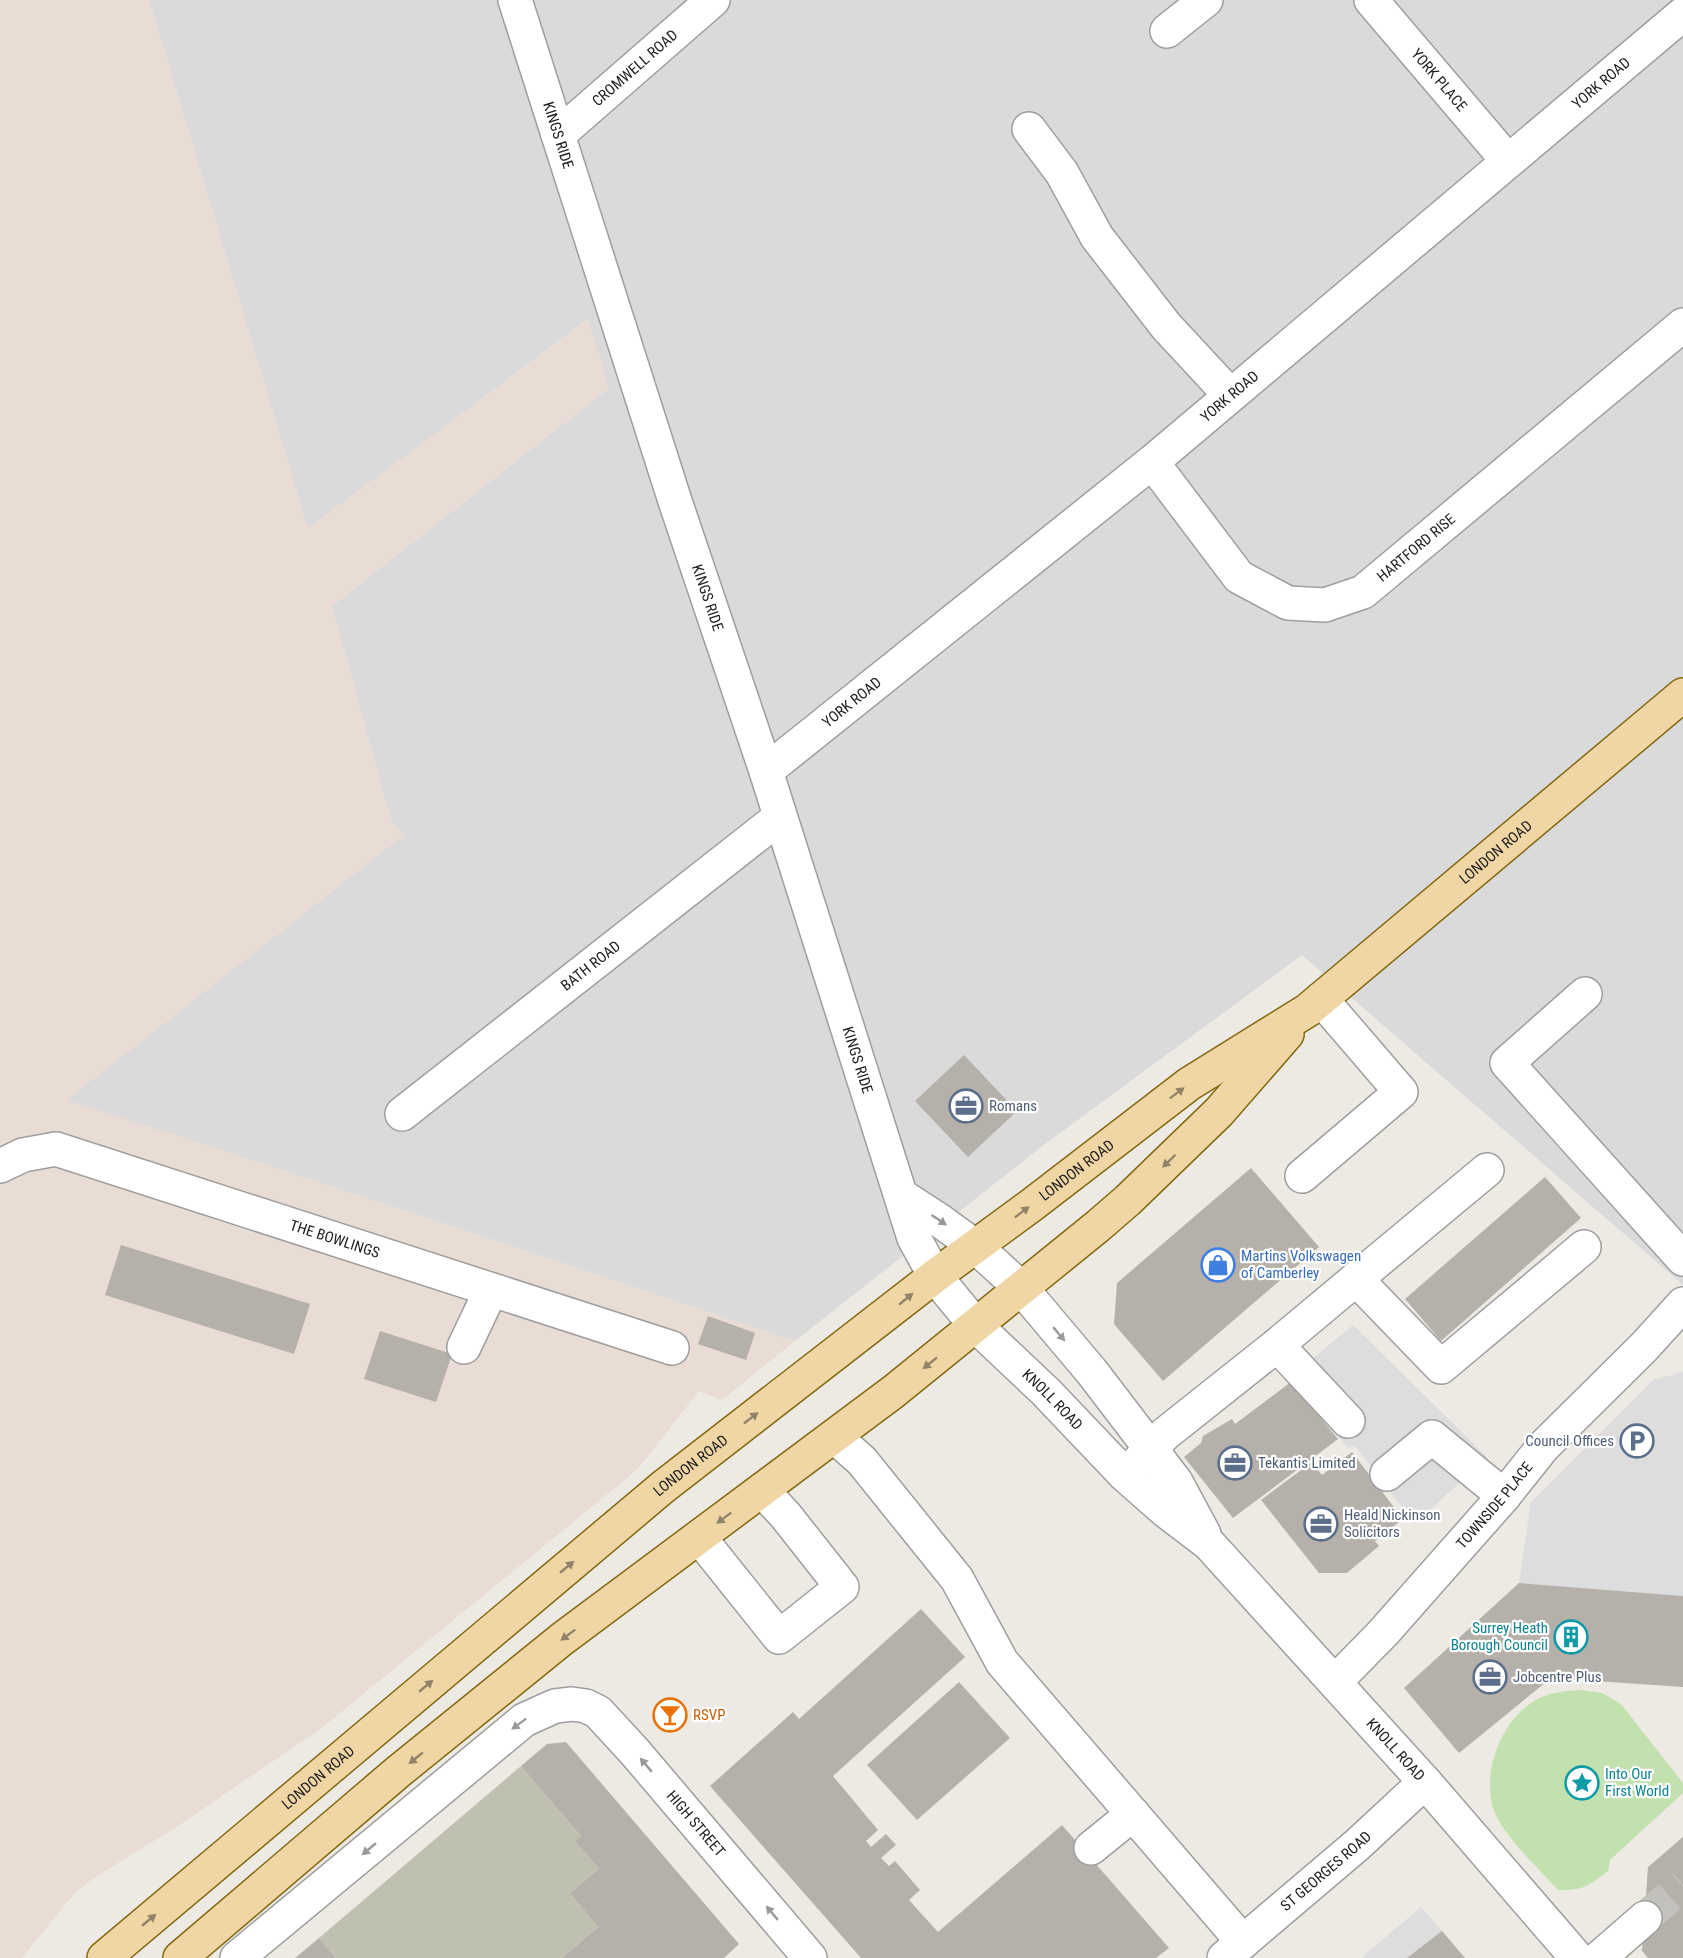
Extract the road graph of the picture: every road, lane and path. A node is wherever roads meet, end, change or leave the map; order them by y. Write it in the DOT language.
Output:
graph roads {
  1 [pos="515,0"];
  2 [pos="713,0"];
  3 [pos="1206,0"];
  4 [pos="1371,0"];
  5 [pos="1683,14"];
  6 [pos="1167,31"];
  7 [pos="1029,129"];
  8 [pos="558,135"];
  9 [pos="1508,161"];
  10 [pos="1683,326"];
  11 [pos="1230,395"];
  12 [pos="1152,462"];
  13 [pos="1683,695"];
  14 [pos="766,771"];
  15 [pos="780,817"];
  16 [pos="1585,994"];
  17 [pos="1314,1005"];
  18 [pos="402,1114"];
  19 [pos="0,1166"];
  20 [pos="1487,1170"];
  21 [pos="1302,1176"];
  22 [pos="902,1196"];
  23 [pos="976,1247"];
  24 [pos="1584,1247"];
  25 [pos="1683,1259"];
  26 [pos="935,1276"];
  27 [pos="1356,1279"];
  28 [pos="1022,1289"];
  29 [pos="491,1290"];
  30 [pos="1683,1304"];
  31 [pos="976,1326"];
  32 [pos="1276,1346"];
  33 [pos="464,1347"];
  34 [pos="672,1348"];
  35 [pos="1348,1421"];
  36 [pos="835,1437"];
  37 [pos="1150,1448"];
  38 [pos="1387,1474"];
  39 [pos="1125,1475"];
  40 [pos="762,1490"];
  41 [pos="1504,1496"];
  42 [pos="699,1537"];
  43 [pos="1209,1544"];
  44 [pos="1335,1682"];
  45 [pos="1425,1782"];
  46 [pos="1133,1814"];
  47 [pos="1091,1848"];
  48 [pos="1645,1918"];
  49 [pos="1231,1953"];
  50 [pos="104,1958"];
  51 [pos="180,1958"];
  52 [pos="237,1958"];
  53 [pos="810,1958"];
  54 [pos="1577,1958"];
  55 [pos="1599,1958"];
  1 -- 8 [label="street, KINGS RIDE"];
  2 -- 8 [label="street, CROMWELL ROAD"];
  3 -- 6 [label="street"];
  4 -- 9 [label="street, YORK PLACE"];
  5 -- 9 [label="street, YORK ROAD"];
  7 -- 11 [label="street"];
  8 -- 14 [label="street, KINGS RIDE"];
  9 -- 11 [label="street, YORK ROAD"];
  10 -- 12 [label="street, HARTFORD RISE"];
  11 -- 12 [label="street, YORK ROAD"];
  12 -- 14 [label="street, YORK ROAD"];
  13 -- 17 [label="main road, LONDON ROAD"];
  14 -- 15 [label="street, KINGS RIDE"];
  15 -- 18 [label="street, BATH ROAD"];
  15 -- 22 [label="street, KINGS RIDE"];
  16 -- 25 [label="street"];
  17 -- 21 [label="street"];
  23 -- 17 [label="main road, LONDON ROAD, one-way"];
  17 -- 28 [label="main road, LONDON ROAD, one-way"];
  19 -- 29 [label="street, THE BOWLINGS"];
  20 -- 27 [label="street"];
  22 -- 23 [label="street, one-way"];
  22 -- 26 [label="street, KINGS RIDE"];
  23 -- 26 [label="main road, LONDON ROAD"];
  23 -- 28 [label="street, KNOLL ROAD"];
  24 -- 27 [label="street"];
  26 -- 31 [label="street, KNOLL ROAD"];
  50 -- 26 [label="main road, LONDON ROAD, one-way"];
  27 -- 32 [label="street"];
  28 -- 31 [label="main road, LONDON ROAD"];
  28 -- 37 [label="street, KNOLL ROAD, one-way"];
  29 -- 33 [label="street"];
  29 -- 34 [label="street, THE BOWLINGS"];
  30 -- 41 [label="street, TOWNSIDE PLACE"];
  31 -- 36 [label="main road, LONDON ROAD, one-way"];
  31 -- 39 [label="street, KNOLL ROAD"];
  32 -- 35 [label="street"];
  32 -- 37 [label="street"];
  36 -- 40 [label="main road, LONDON ROAD"];
  36 -- 46 [label="street"];
  37 -- 39 [label="street"];
  37 -- 43 [label="street, KNOLL ROAD"];
  38 -- 41 [label="street"];
  39 -- 43 [label="street, KNOLL ROAD"];
  40 -- 42 [label="main road, LONDON ROAD, one-way"];
  40 -- 42 [label="street"];
  41 -- 44 [label="street, TOWNSIDE PLACE"];
  42 -- 51 [label="main road, LONDON ROAD, one-way"];
  43 -- 44 [label="street, KNOLL ROAD"];
  44 -- 45 [label="street, KNOLL ROAD"];
  45 -- 49 [label="street, ST GEORGES ROAD"];
  45 -- 54 [label="street, KNOLL ROAD"];
  46 -- 47 [label="street"];
  46 -- 49 [label="street"];
  48 -- 55 [label="street"];
  53 -- 52 [label="street, HIGH STREET, one-way"];
}
